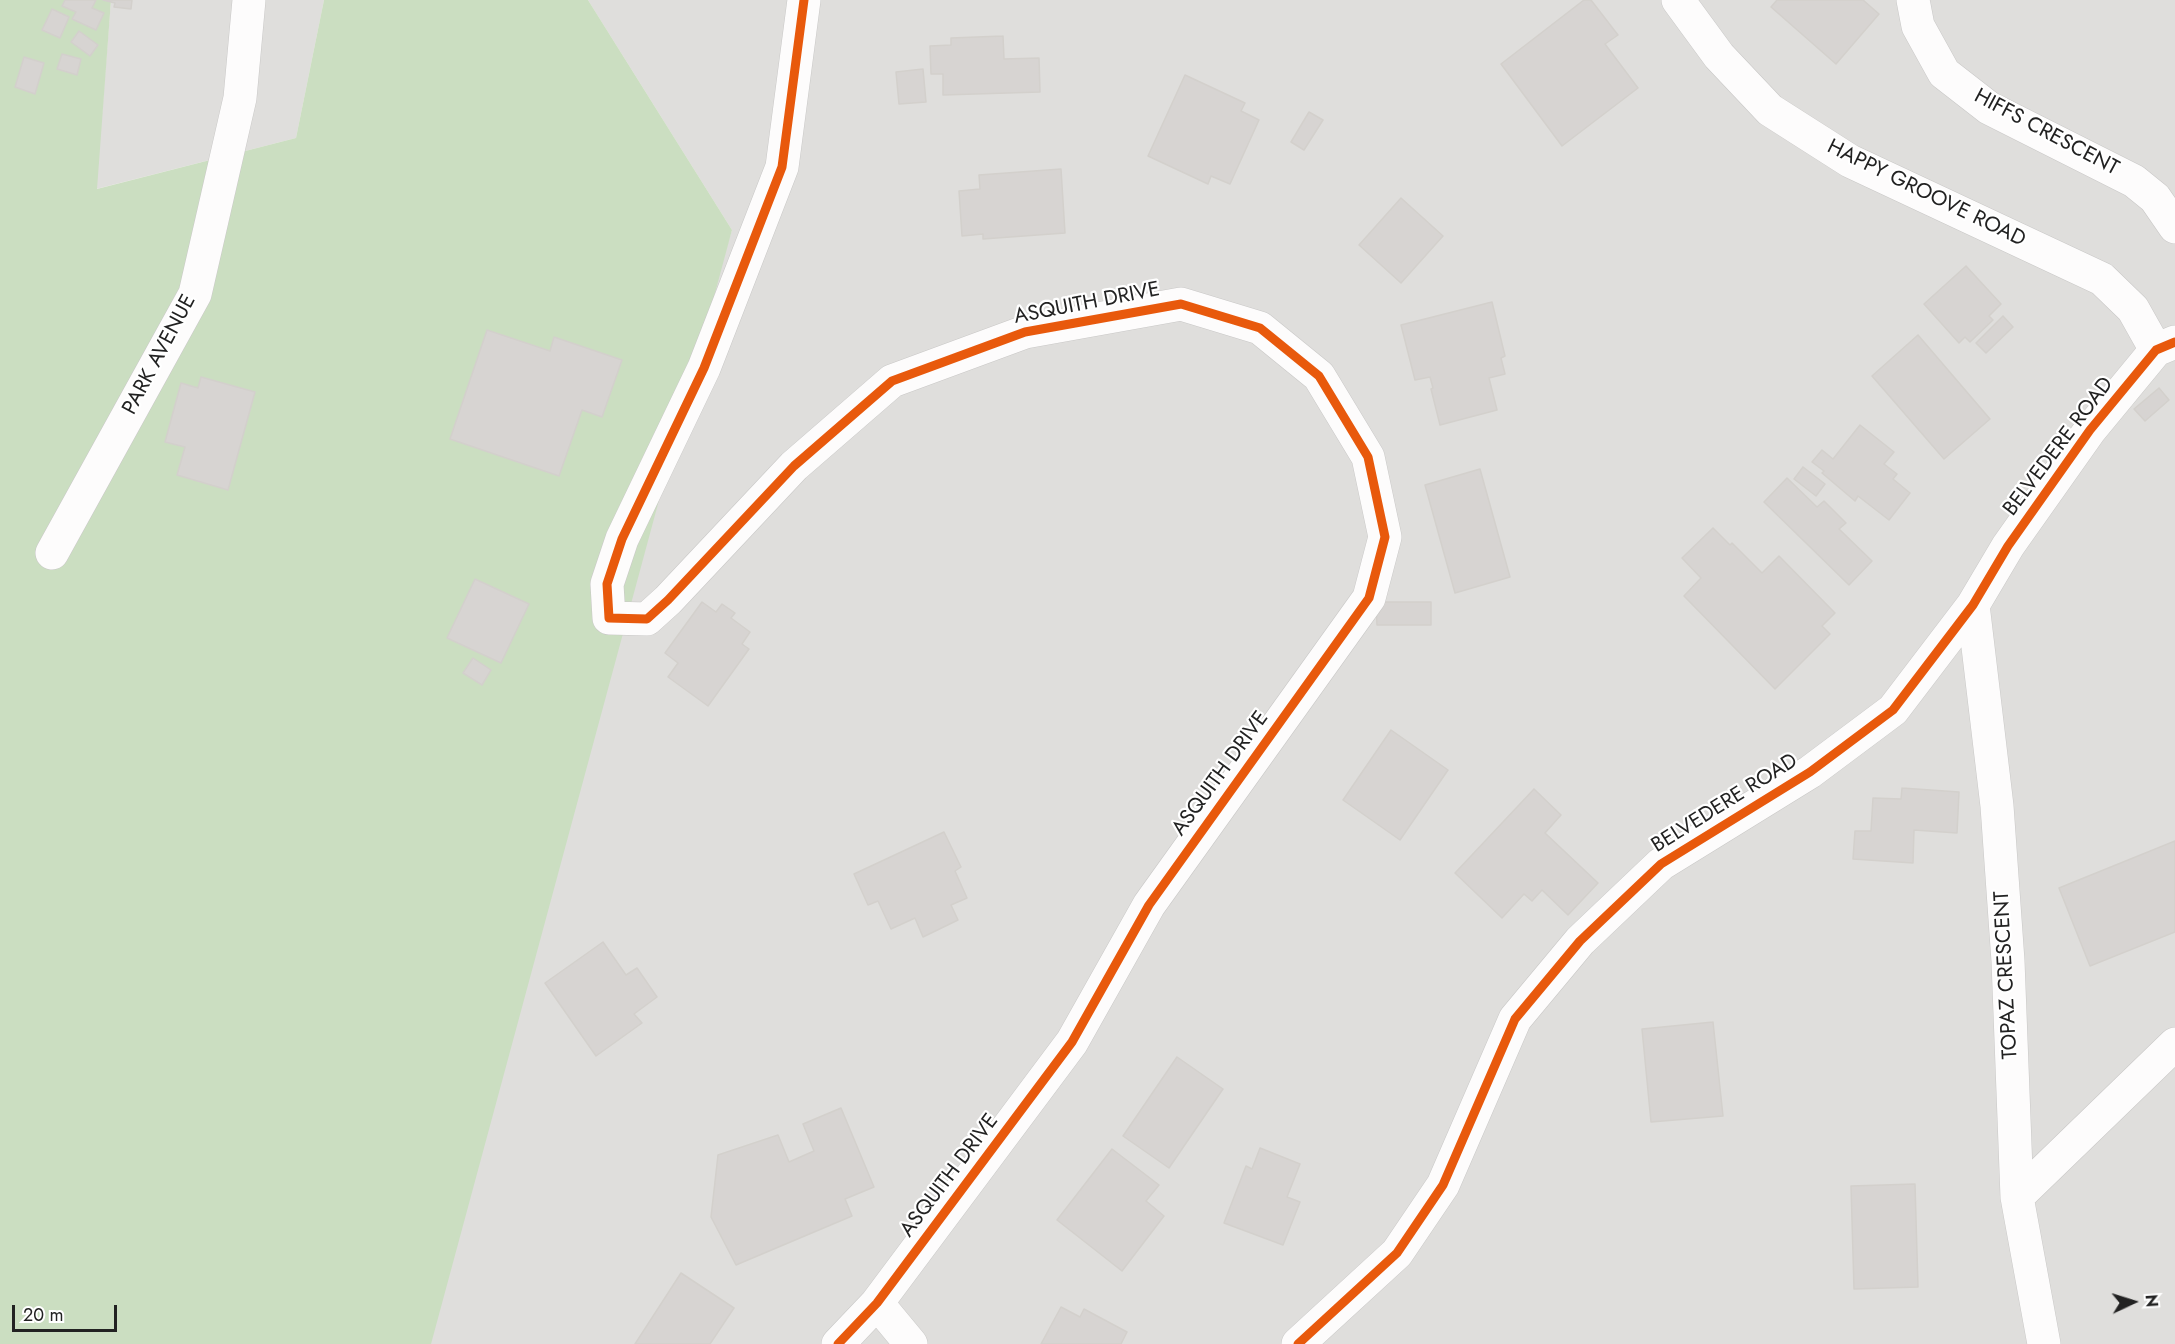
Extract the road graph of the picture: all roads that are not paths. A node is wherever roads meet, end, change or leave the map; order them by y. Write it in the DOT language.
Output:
graph roads {
  1 [pos="249,0"];
  2 [pos="804,0"];
  3 [pos="1678,0"];
  4 [pos="1913,0"];
  5 [pos="2175,227"];
  6 [pos="2165,346"];
  7 [pos="52,553"];
  8 [pos="1973,605"];
  9 [pos="2175,1044"];
  10 [pos="2017,1197"];
  11 [pos="877,1303"];
  12 [pos="838,1344"];
  13 [pos="911,1344"];
  14 [pos="1298,1344"];
  15 [pos="2044,1344"];
  1 -- 7 [label="street, PARK AVENUE"];
  2 -- 11 [label="street, ASQUITH DRIVE"];
  3 -- 6 [label="street, HAPPY GROOVE ROAD"];
  4 -- 5 [label="street, HIFFS CRESCENT"];
  6 -- 8 [label="street, BELVEDERE ROAD"];
  8 -- 10 [label="street, TOPAZ CRESCENT"];
  8 -- 14 [label="street, BELVEDERE ROAD"];
  9 -- 10 [label="street"];
  10 -- 15 [label="street, TOPAZ CRESCENT"];
  11 -- 12 [label="street"];
  11 -- 13 [label="street"];
}
